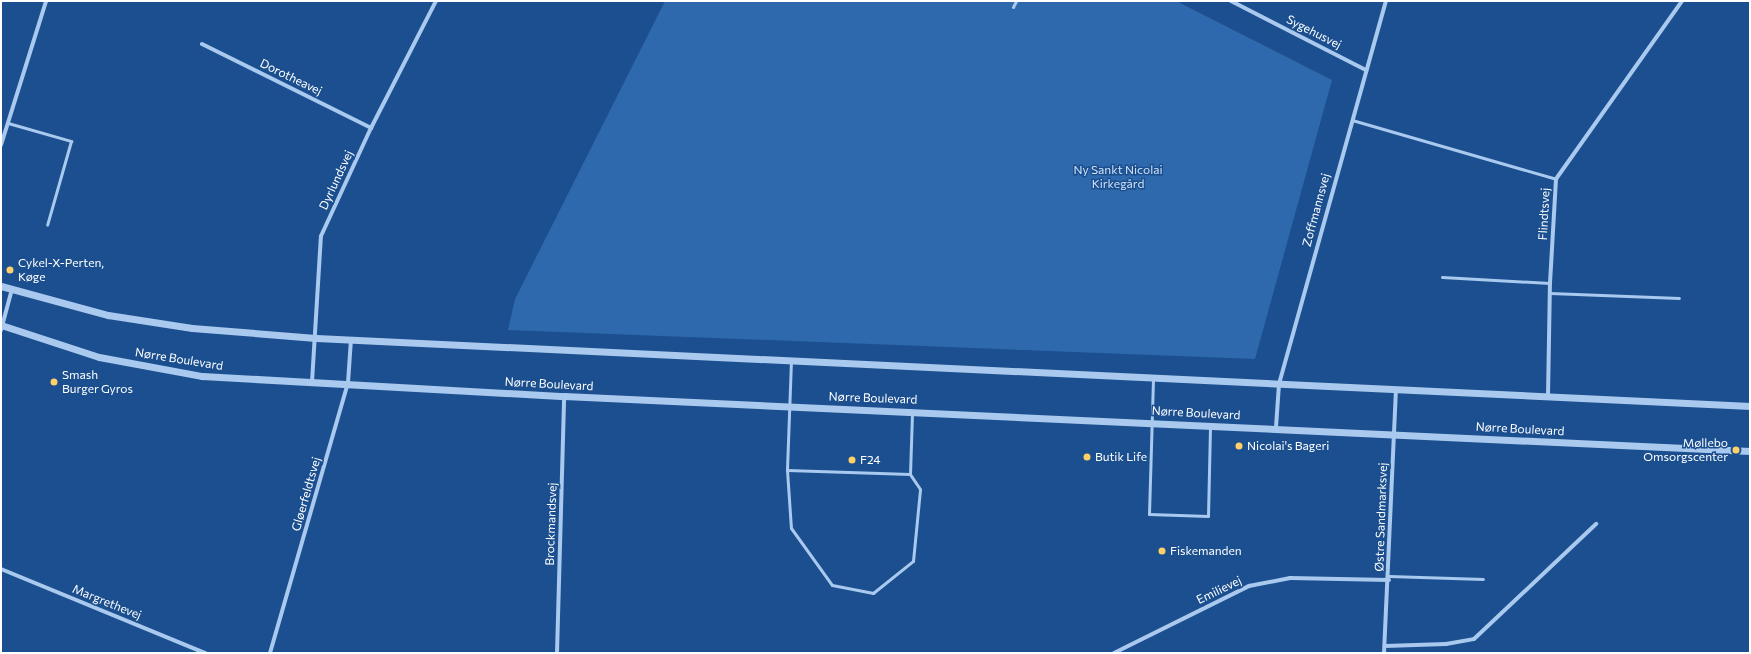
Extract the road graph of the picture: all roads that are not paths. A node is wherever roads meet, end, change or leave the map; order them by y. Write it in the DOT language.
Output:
graph roads {
  1 [pos="46,1"];
  2 [pos="436,1"];
  3 [pos="1016,1"];
  4 [pos="1232,1"];
  5 [pos="1386,1"];
  6 [pos="1682,1"];
  7 [pos="1013,7"];
  8 [pos="202,44"];
  9 [pos="1366,70"];
  10 [pos="1352,120"];
  11 [pos="8,123"];
  12 [pos="372,128"];
  13 [pos="1,145"];
  14 [pos="1556,179"];
  15 [pos="47,225"];
  16 [pos="1442,276"];
  17 [pos="1550,283"];
  18 [pos="1,286"];
  19 [pos="12,289"];
  20 [pos="1550,293"];
  21 [pos="1679,298"];
  22 [pos="1,327"];
  23 [pos="316,338"];
  24 [pos="351,339"];
  25 [pos="791,360"];
  26 [pos="1153,377"];
  27 [pos="312,382"];
  28 [pos="348,383"];
  29 [pos="1279,384"];
  30 [pos="1396,389"];
  31 [pos="564,396"];
  32 [pos="1548,396"];
  33 [pos="789,406"];
  34 [pos="1750,406"];
  35 [pos="912,411"];
  36 [pos="1151,422"];
  37 [pos="1210,424"];
  38 [pos="1276,427"];
  39 [pos="1394,434"];
  40 [pos="1750,450"];
  41 [pos="787,470"];
  42 [pos="910,474"];
  43 [pos="1596,524"];
  44 [pos="1,569"];
  45 [pos="1389,578"];
  46 [pos="1483,580"];
  47 [pos="1385,646"];
  48 [pos="205,653"];
  49 [pos="270,653"];
  50 [pos="557,653"];
  51 [pos="1114,653"];
  52 [pos="1384,653"];
  1 -- 11 [label="street"];
  2 -- 12 [label="street, Dyrlundsvej"];
  3 -- 7 [label="lane"];
  4 -- 9 [label="street, Sygehusvej"];
  5 -- 9 [label="street, Zoffmannsvej"];
  6 -- 14 [label="street, Flindtsvej"];
  8 -- 12 [label="street, Dorotheavej"];
  9 -- 10 [label="street, Zoffmannsvej"];
  10 -- 14 [label="lane"];
  10 -- 29 [label="street, Zoffmannsvej"];
  11 -- 13 [label="street"];
  11 -- 15 [label="lane"];
  12 -- 23 [label="street, Dyrlundsvej"];
  14 -- 17 [label="street, Flindtsvej"];
  16 -- 17 [label="lane"];
  17 -- 20 [label="street, Flindtsvej"];
  18 -- 19 [label="street"];
  19 -- 22 [label="street"];
  19 -- 23 [label="street"];
  20 -- 21 [label="lane"];
  20 -- 32 [label="street, Flindtsvej"];
  22 -- 27 [label="street, Nørre Boulevard"];
  23 -- 24 [label="street"];
  23 -- 27 [label="street, Dyrlundsvej"];
  24 -- 25 [label="street"];
  24 -- 28 [label="street, Gløerfeldtsvej"];
  25 -- 26 [label="street"];
  25 -- 33 [label="lane"];
  26 -- 29 [label="street"];
  26 -- 36 [label="lane"];
  27 -- 28 [label="street, Nørre Boulevard"];
  28 -- 31 [label="street, Nørre Boulevard"];
  28 -- 49 [label="street, Gløerfeldtsvej"];
  29 -- 30 [label="street"];
  29 -- 38 [label="street, Zoffmannsvej"];
  30 -- 32 [label="street"];
  30 -- 39 [label="street, Østre Sandmarksvej"];
  31 -- 33 [label="street, Nørre Boulevard"];
  31 -- 50 [label="street, Brockmandsvej"];
  32 -- 34 [label="street"];
  33 -- 35 [label="street, Nørre Boulevard"];
  33 -- 41 [label="lane"];
  35 -- 36 [label="street, Nørre Boulevard"];
  35 -- 42 [label="lane"];
  36 -- 37 [label="street, Nørre Boulevard"];
  36 -- 37 [label="lane"];
  37 -- 38 [label="street, Nørre Boulevard"];
  38 -- 39 [label="street, Nørre Boulevard"];
  39 -- 40 [label="street, Nørre Boulevard"];
  39 -- 45 [label="street, Østre Sandmarksvej"];
  41 -- 42 [label="lane"];
  41 -- 42 [label="lane"];
  43 -- 47 [label="street"];
  44 -- 48 [label="street, Margrethevej"];
  45 -- 46 [label="lane"];
  45 -- 47 [label="street, Østre Sandmarksvej"];
  45 -- 51 [label="street, Emilievej"];
  47 -- 52 [label="street, Østre Sandmarksvej"];
}
